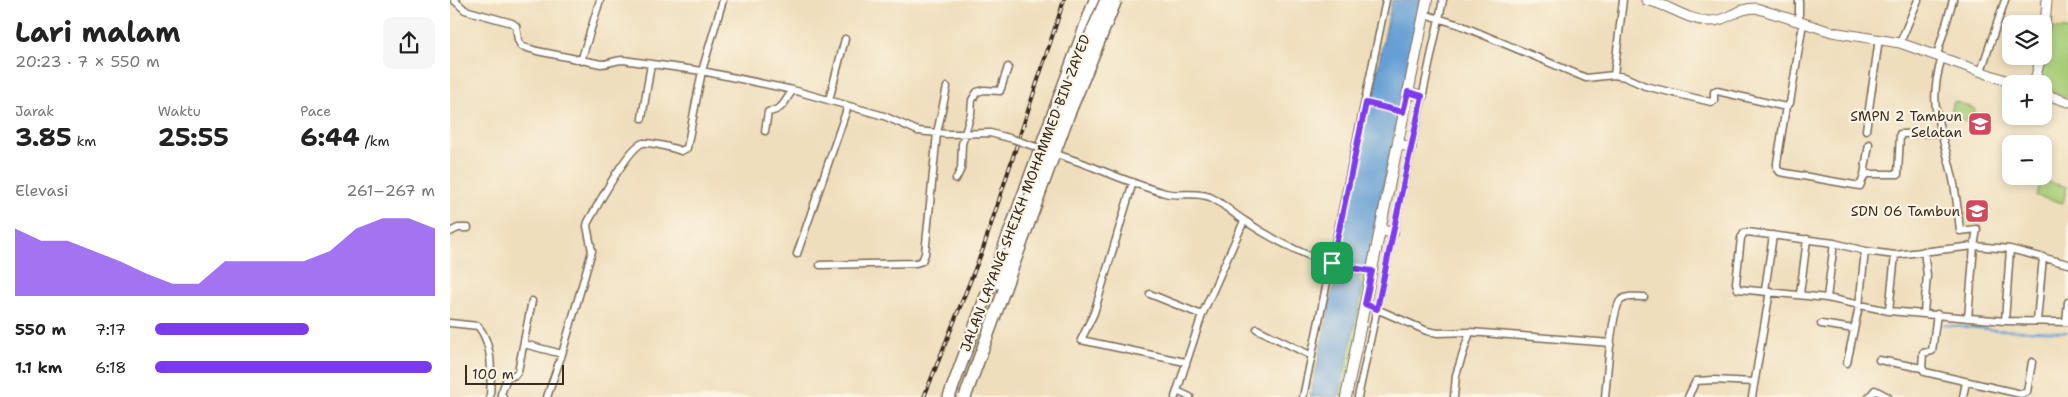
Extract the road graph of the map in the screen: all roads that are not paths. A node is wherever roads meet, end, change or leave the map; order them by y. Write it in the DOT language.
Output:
graph roads {
  1 [pos="454,0"];
  2 [pos="600,0"];
  3 [pos="723,0"];
  4 [pos="1095,0"];
  5 [pos="1107,0"];
  6 [pos="1116,0"];
  7 [pos="1386,0"];
  8 [pos="1427,0"];
  9 [pos="1442,0"];
  10 [pos="1623,0"];
  11 [pos="1646,0"];
  12 [pos="1799,0"];
  13 [pos="1918,0"];
  14 [pos="1953,0"];
  15 [pos="2005,0"];
  16 [pos="2047,0"];
  17 [pos="1424,14"];
  18 [pos="2046,15"];
  19 [pos="1439,19"];
  20 [pos="1801,22"];
  21 [pos="845,39"];
  22 [pos="1879,39"];
  23 [pos="1900,43"];
  24 [pos="1940,56"];
  25 [pos="581,61"];
  26 [pos="651,64"];
  27 [pos="1008,67"];
  28 [pos="702,71"];
  29 [pos="1980,71"];
  30 [pos="1614,75"];
  31 [pos="2002,79"];
  32 [pos="947,87"];
  33 [pos="792,90"];
  34 [pos="1408,92"];
  35 [pos="1422,96"];
  36 [pos="2052,97"];
  37 [pos="829,100"];
  38 [pos="2068,102"];
  39 [pos="1367,104"];
  40 [pos="848,106"];
  41 [pos="1786,107"];
  42 [pos="1402,111"];
  43 [pos="642,118"];
  44 [pos="1866,130"];
  45 [pos="765,131"];
  46 [pos="937,133"];
  47 [pos="966,133"];
  48 [pos="1940,133"];
  49 [pos="1398,144"];
  50 [pos="1869,144"];
  51 [pos="1411,147"];
  52 [pos="1864,175"];
  53 [pos="956,179"];
  54 [pos="1133,182"];
  55 [pos="1244,221"];
  56 [pos="468,228"];
  57 [pos="1381,230"];
  58 [pos="450,232"];
  59 [pos="1393,233"];
  60 [pos="1772,235"];
  61 [pos="1806,239"];
  62 [pos="1834,243"];
  63 [pos="1974,246"];
  64 [pos="2010,249"];
  65 [pos="1865,251"];
  66 [pos="1924,252"];
  67 [pos="797,254"];
  68 [pos="1895,255"];
  69 [pos="2043,257"];
  70 [pos="1335,264"];
  71 [pos="2068,264"];
  72 [pos="820,265"];
  73 [pos="1372,271"];
  74 [pos="1767,291"];
  75 [pos="1150,294"];
  76 [pos="1800,294"];
  77 [pos="1644,297"];
  78 [pos="1827,298"];
  79 [pos="532,301"];
  80 [pos="2068,302"];
  81 [pos="1365,304"];
  82 [pos="1859,306"];
  83 [pos="1377,309"];
  84 [pos="1889,311"];
  85 [pos="1924,313"];
  86 [pos="1937,314"];
  87 [pos="1202,315"];
  88 [pos="1968,318"];
  89 [pos="2005,321"];
  90 [pos="2037,321"];
  91 [pos="2067,322"];
  92 [pos="450,323"];
  93 [pos="1821,324"];
  94 [pos="1257,329"];
  95 [pos="1854,329"];
  96 [pos="1470,332"];
  97 [pos="1611,343"];
  98 [pos="524,344"];
  99 [pos="562,354"];
  100 [pos="1312,356"];
  101 [pos="1879,360"];
  102 [pos="1185,362"];
  103 [pos="1847,362"];
  104 [pos="2032,362"];
  105 [pos="1922,368"];
  106 [pos="1754,382"];
  107 [pos="1966,382"];
  108 [pos="1176,394"];
  109 [pos="490,397"];
  110 [pos="503,397"];
  111 [pos="547,397"];
  112 [pos="949,397"];
  113 [pos="957,397"];
  114 [pos="965,397"];
  115 [pos="1190,397"];
  116 [pos="1303,397"];
  117 [pos="1346,397"];
  118 [pos="1358,397"];
  119 [pos="1454,397"];
  120 [pos="1605,397"];
  121 [pos="1688,397"];
  122 [pos="1752,397"];
  123 [pos="1869,397"];
  124 [pos="1888,397"];
  125 [pos="1963,397"];
  1 -- 25 [label="street"];
  2 -- 25 [label="street"];
  3 -- 28 [label="street"];
  4 -- 112 [label="highway"];
  5 -- 113 [label="highway, JALAN LAYANG SHEIKH MOHAMMED BIN ZAYED, bridge"];
  5 -- 114 [label="highway"];
  6 -- 114 [label="highway, JALAN LAYANG SHEIKH MOHAMMED BIN ZAYED, bridge"];
  7 -- 39 [label="street"];
  8 -- 17 [label="main road"];
  9 -- 19 [label="street"];
  10 -- 30 [label="street"];
  11 -- 20 [label="street"];
  12 -- 20 [label="street"];
  13 -- 23 [label="street"];
  14 -- 24 [label="street"];
  15 -- 29 [label="street"];
  16 -- 18 [label="street"];
  17 -- 19 [label="street"];
  17 -- 34 [label="main road"];
  19 -- 30 [label="street"];
  19 -- 35 [label="street"];
  20 -- 22 [label="street"];
  20 -- 41 [label="street"];
  21 -- 37 [label="street"];
  22 -- 23 [label="street"];
  22 -- 44 [label="street"];
  23 -- 24 [label="street"];
  24 -- 29 [label="street"];
  24 -- 48 [label="street"];
  25 -- 26 [label="street"];
  26 -- 28 [label="street"];
  26 -- 43 [label="street"];
  27 -- 47 [label="street"];
  28 -- 33 [label="street"];
  28 -- 99 [label="street"];
  29 -- 31 [label="street"];
  30 -- 41 [label="street"];
  32 -- 46 [label="street"];
  33 -- 37 [label="street"];
  33 -- 45 [label="street"];
  34 -- 35 [label="main road"];
  34 -- 42 [label="main road"];
  35 -- 51 [label="street"];
  36 -- 38 [label="street"];
  37 -- 40 [label="street"];
  39 -- 42 [label="street"];
  39 -- 70 [label="street"];
  40 -- 46 [label="street"];
  40 -- 67 [label="street"];
  41 -- 52 [label="street"];
  42 -- 49 [label="main road"];
  46 -- 47 [label="street"];
  46 -- 72 [label="street"];
  47 -- 53 [label="street"];
  47 -- 54 [label="street, bridge"];
  48 -- 52 [label="street"];
  48 -- 63 [label="street"];
  49 -- 51 [label="main road"];
  49 -- 57 [label="main road"];
  50 -- 52 [label="street"];
  51 -- 59 [label="street"];
  54 -- 55 [label="street"];
  54 -- 102 [label="street"];
  55 -- 70 [label="street"];
  55 -- 87 [label="street"];
  56 -- 58 [label="street"];
  57 -- 59 [label="main road"];
  57 -- 73 [label="main road"];
  59 -- 83 [label="street"];
  60 -- 61 [label="street"];
  60 -- 74 [label="street"];
  60 -- 74 [label="street"];
  61 -- 62 [label="street"];
  61 -- 76 [label="street"];
  62 -- 65 [label="street"];
  62 -- 78 [label="street"];
  63 -- 64 [label="street"];
  63 -- 66 [label="street"];
  63 -- 88 [label="street"];
  64 -- 69 [label="street"];
  64 -- 89 [label="street"];
  65 -- 68 [label="street"];
  65 -- 82 [label="street"];
  66 -- 68 [label="street"];
  66 -- 85 [label="street"];
  68 -- 84 [label="street"];
  69 -- 71 [label="street"];
  69 -- 90 [label="street"];
  70 -- 73 [label="street"];
  70 -- 100 [label="street"];
  73 -- 81 [label="main road"];
  74 -- 76 [label="street"];
  74 -- 106 [label="street"];
  75 -- 87 [label="street"];
  76 -- 78 [label="street"];
  77 -- 97 [label="street"];
  78 -- 82 [label="street"];
  79 -- 98 [label="street"];
  80 -- 91 [label="street"];
  81 -- 83 [label="street"];
  81 -- 117 [label="main road"];
  82 -- 84 [label="street"];
  82 -- 95 [label="street"];
  83 -- 96 [label="street"];
  83 -- 118 [label="street"];
  84 -- 85 [label="street"];
  85 -- 86 [label="street"];
  86 -- 88 [label="street"];
  86 -- 105 [label="street"];
  87 -- 102 [label="street"];
  88 -- 89 [label="street"];
  89 -- 90 [label="street"];
  90 -- 91 [label="street"];
  92 -- 109 [label="street"];
  93 -- 95 [label="street"];
  94 -- 100 [label="street"];
  95 -- 103 [label="street"];
  96 -- 97 [label="street"];
  96 -- 119 [label="street"];
  97 -- 120 [label="street"];
  98 -- 99 [label="street"];
  98 -- 110 [label="street"];
  99 -- 111 [label="street"];
  100 -- 116 [label="street"];
  101 -- 105 [label="street"];
  102 -- 108 [label="street"];
  104 -- 107 [label="street"];
  105 -- 107 [label="street"];
  106 -- 121 [label="street"];
  106 -- 122 [label="street"];
  107 -- 125 [label="street"];
  108 -- 115 [label="street"];
  123 -- 124 [label="street"];
}
